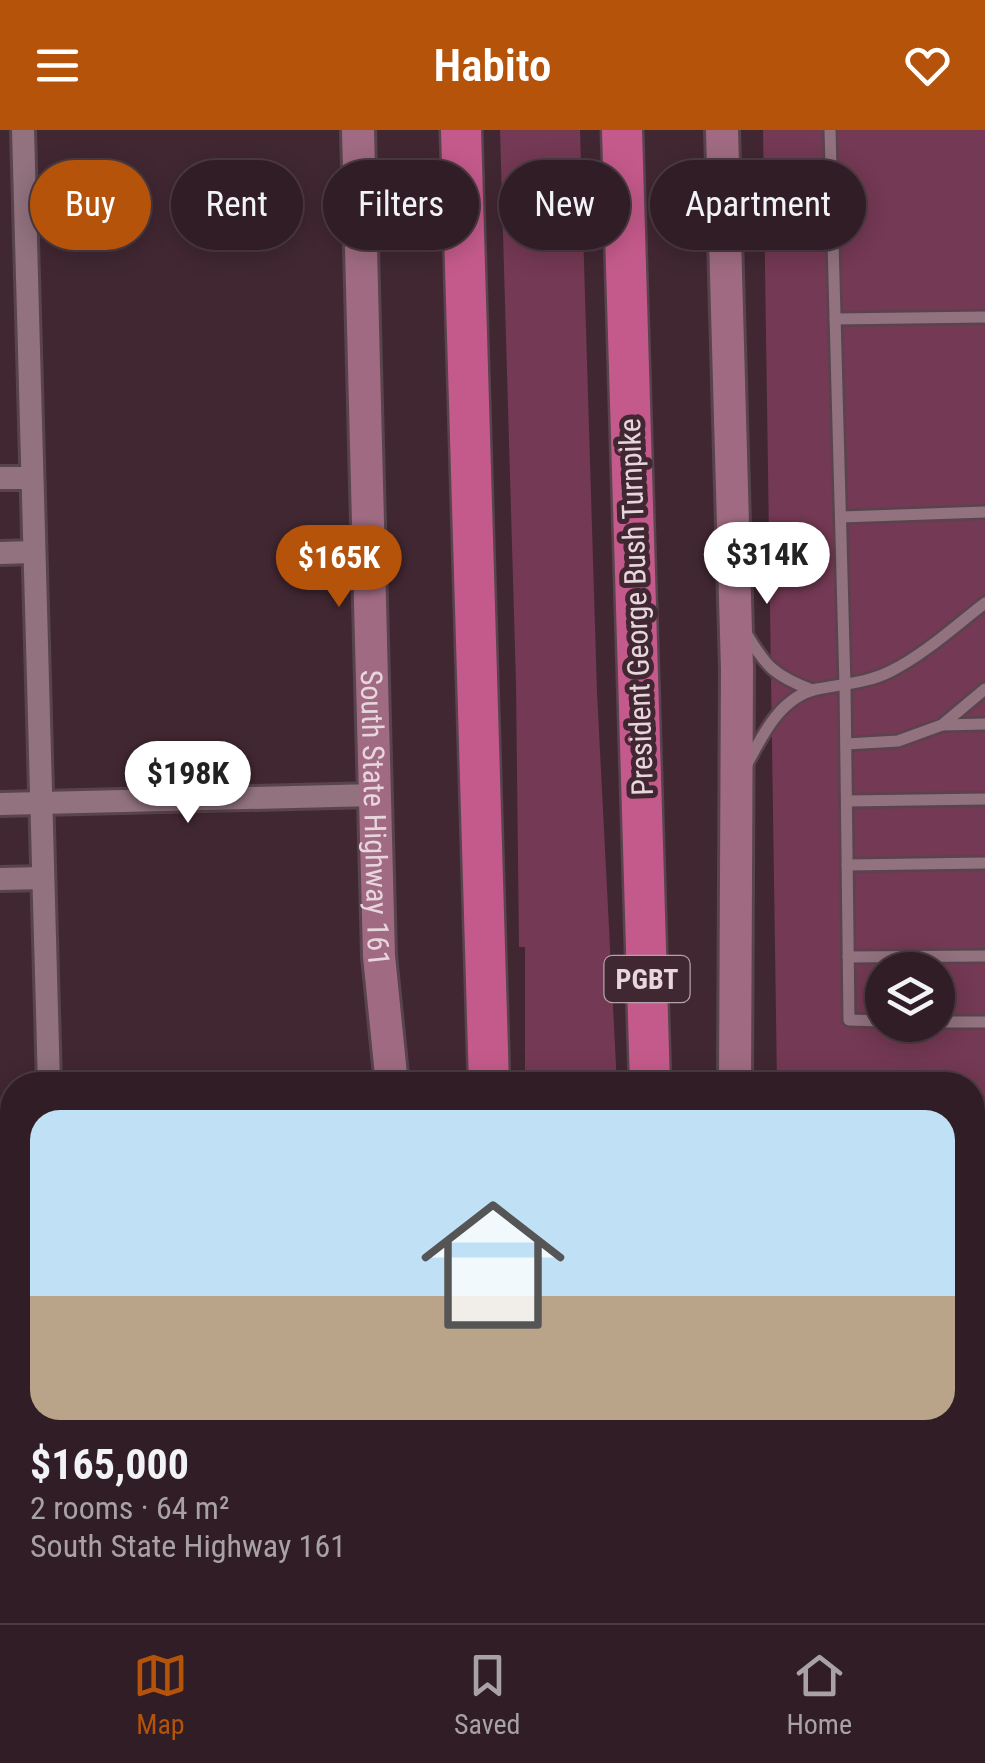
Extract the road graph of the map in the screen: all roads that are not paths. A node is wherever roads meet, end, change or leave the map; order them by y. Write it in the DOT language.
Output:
graph roads {
  1 [pos="23,130"];
  2 [pos="358,130"];
  3 [pos="461,130"];
  4 [pos="622,130"];
  5 [pos="722,130"];
  6 [pos="830,130"];
  7 [pos="25,195"];
  8 [pos="0,196"];
  9 [pos="985,317"];
  10 [pos="835,319"];
  11 [pos="0,478"];
  12 [pos="32,478"];
  13 [pos="985,512"];
  14 [pos="841,517"];
  15 [pos="33,552"];
  16 [pos="0,553"];
  17 [pos="985,604"];
  18 [pos="736,616"];
  19 [pos="845,686"];
  20 [pos="985,689"];
  21 [pos="812,690"];
  22 [pos="985,724"];
  23 [pos="942,725"];
  24 [pos="846,744"];
  25 [pos="737,784"];
  26 [pos="375,795"];
  27 [pos="985,799"];
  28 [pos="847,801"];
  29 [pos="42,803"];
  30 [pos="0,804"];
  31 [pos="985,863"];
  32 [pos="847,865"];
  33 [pos="43,878"];
  34 [pos="0,879"];
  35 [pos="985,956"];
  36 [pos="848,957"];
  37 [pos="865,1020"];
  38 [pos="955,1022"];
  39 [pos="985,1022"];
  40 [pos="49,1072"];
  41 [pos="391,1072"];
  42 [pos="489,1072"];
  43 [pos="650,1072"];
  44 [pos="735,1072"];
  1 -- 7 [label="street"];
  2 -- 26 [label="main road, South State Highway 161"];
  3 -- 42 [label="highway"];
  4 -- 43 [label="highway, President George Bush Turnpike / PGBT"];
  5 -- 18 [label="main road"];
  6 -- 10 [label="lane"];
  7 -- 8 [label="street"];
  7 -- 12 [label="street"];
  9 -- 10 [label="lane"];
  10 -- 14 [label="lane"];
  11 -- 12 [label="street"];
  12 -- 15 [label="street"];
  13 -- 14 [label="lane"];
  14 -- 19 [label="lane"];
  15 -- 16 [label="street"];
  15 -- 29 [label="street"];
  17 -- 19 [label="lane"];
  18 -- 21 [label="lane"];
  18 -- 25 [label="main road"];
  19 -- 21 [label="lane"];
  19 -- 24 [label="lane"];
  20 -- 23 [label="lane"];
  21 -- 25 [label="lane"];
  22 -- 23 [label="lane"];
  23 -- 24 [label="lane"];
  24 -- 28 [label="lane"];
  25 -- 44 [label="main road"];
  26 -- 29 [label="street"];
  26 -- 41 [label="main road, South State Highway 161"];
  27 -- 28 [label="lane"];
  28 -- 32 [label="lane"];
  29 -- 30 [label="street"];
  29 -- 33 [label="street"];
  31 -- 32 [label="lane"];
  32 -- 36 [label="lane"];
  33 -- 34 [label="street"];
  33 -- 40 [label="street"];
  35 -- 36 [label="lane"];
  36 -- 37 [label="lane"];
  38 -- 39 [label="lane"];
}
